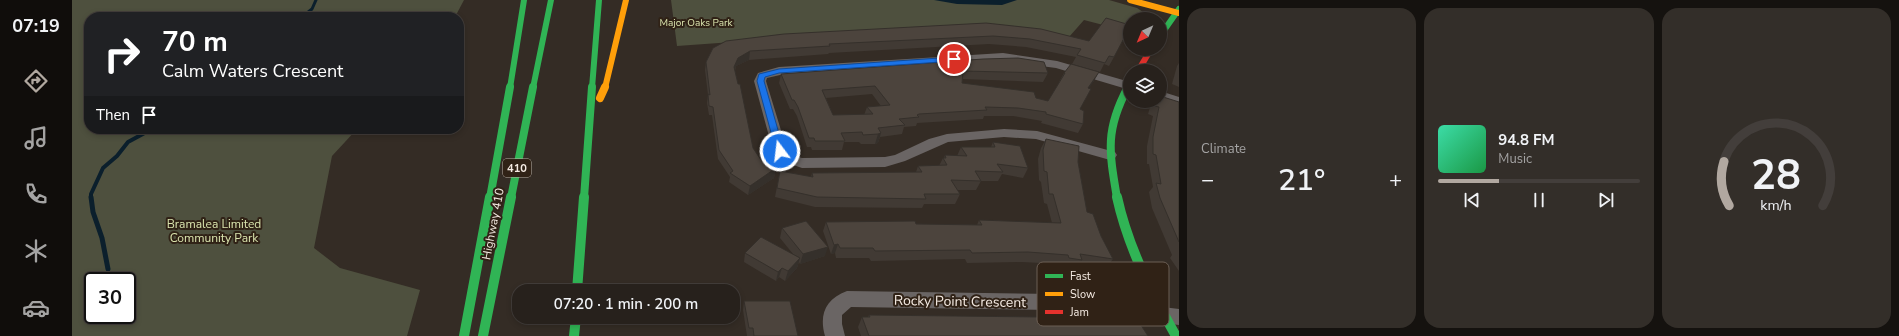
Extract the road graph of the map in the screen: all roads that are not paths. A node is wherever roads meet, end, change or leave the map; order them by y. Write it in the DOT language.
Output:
graph roads {
  1 [pos="524,0"];
  2 [pos="551,0"];
  3 [pos="599,0"];
  4 [pos="626,0"];
  5 [pos="1130,0"];
  6 [pos="1154,0"];
  7 [pos="1179,10"];
  8 [pos="1167,26"];
  9 [pos="1123,83"];
  10 [pos="1123,97"];
  11 [pos="1167,97"];
  12 [pos="1179,101"];
  13 [pos="589,114"];
  14 [pos="1110,155"];
  15 [pos="1139,262"];
  16 [pos="577,284"];
  17 [pos="1037,302"];
  18 [pos="1172,316"];
  19 [pos="575,324"];
  20 [pos="464,336"];
  21 [pos="483,336"];
  22 [pos="574,336"];
  23 [pos="835,336"];
  24 [pos="1176,336"];
  1 -- 20 [label="main road"];
  2 -- 21 [label="main road, Highway 410 / 410"];
  3 -- 13 [label="main road"];
  4 -- 13 [label="main road"];
  5 -- 7 [label="main road"];
  6 -- 7 [label="main road"];
  7 -- 8 [label="main road"];
  9 -- 14 [label="street"];
  10 -- 14 [label="main road"];
  11 -- 12 [label="street"];
  13 -- 16 [label="main road"];
  14 -- 15 [label="main road"];
  17 -- 23 [label="street, Rocky Point Crescent"];
  18 -- 24 [label="main road"];
  19 -- 22 [label="main road"];
}
